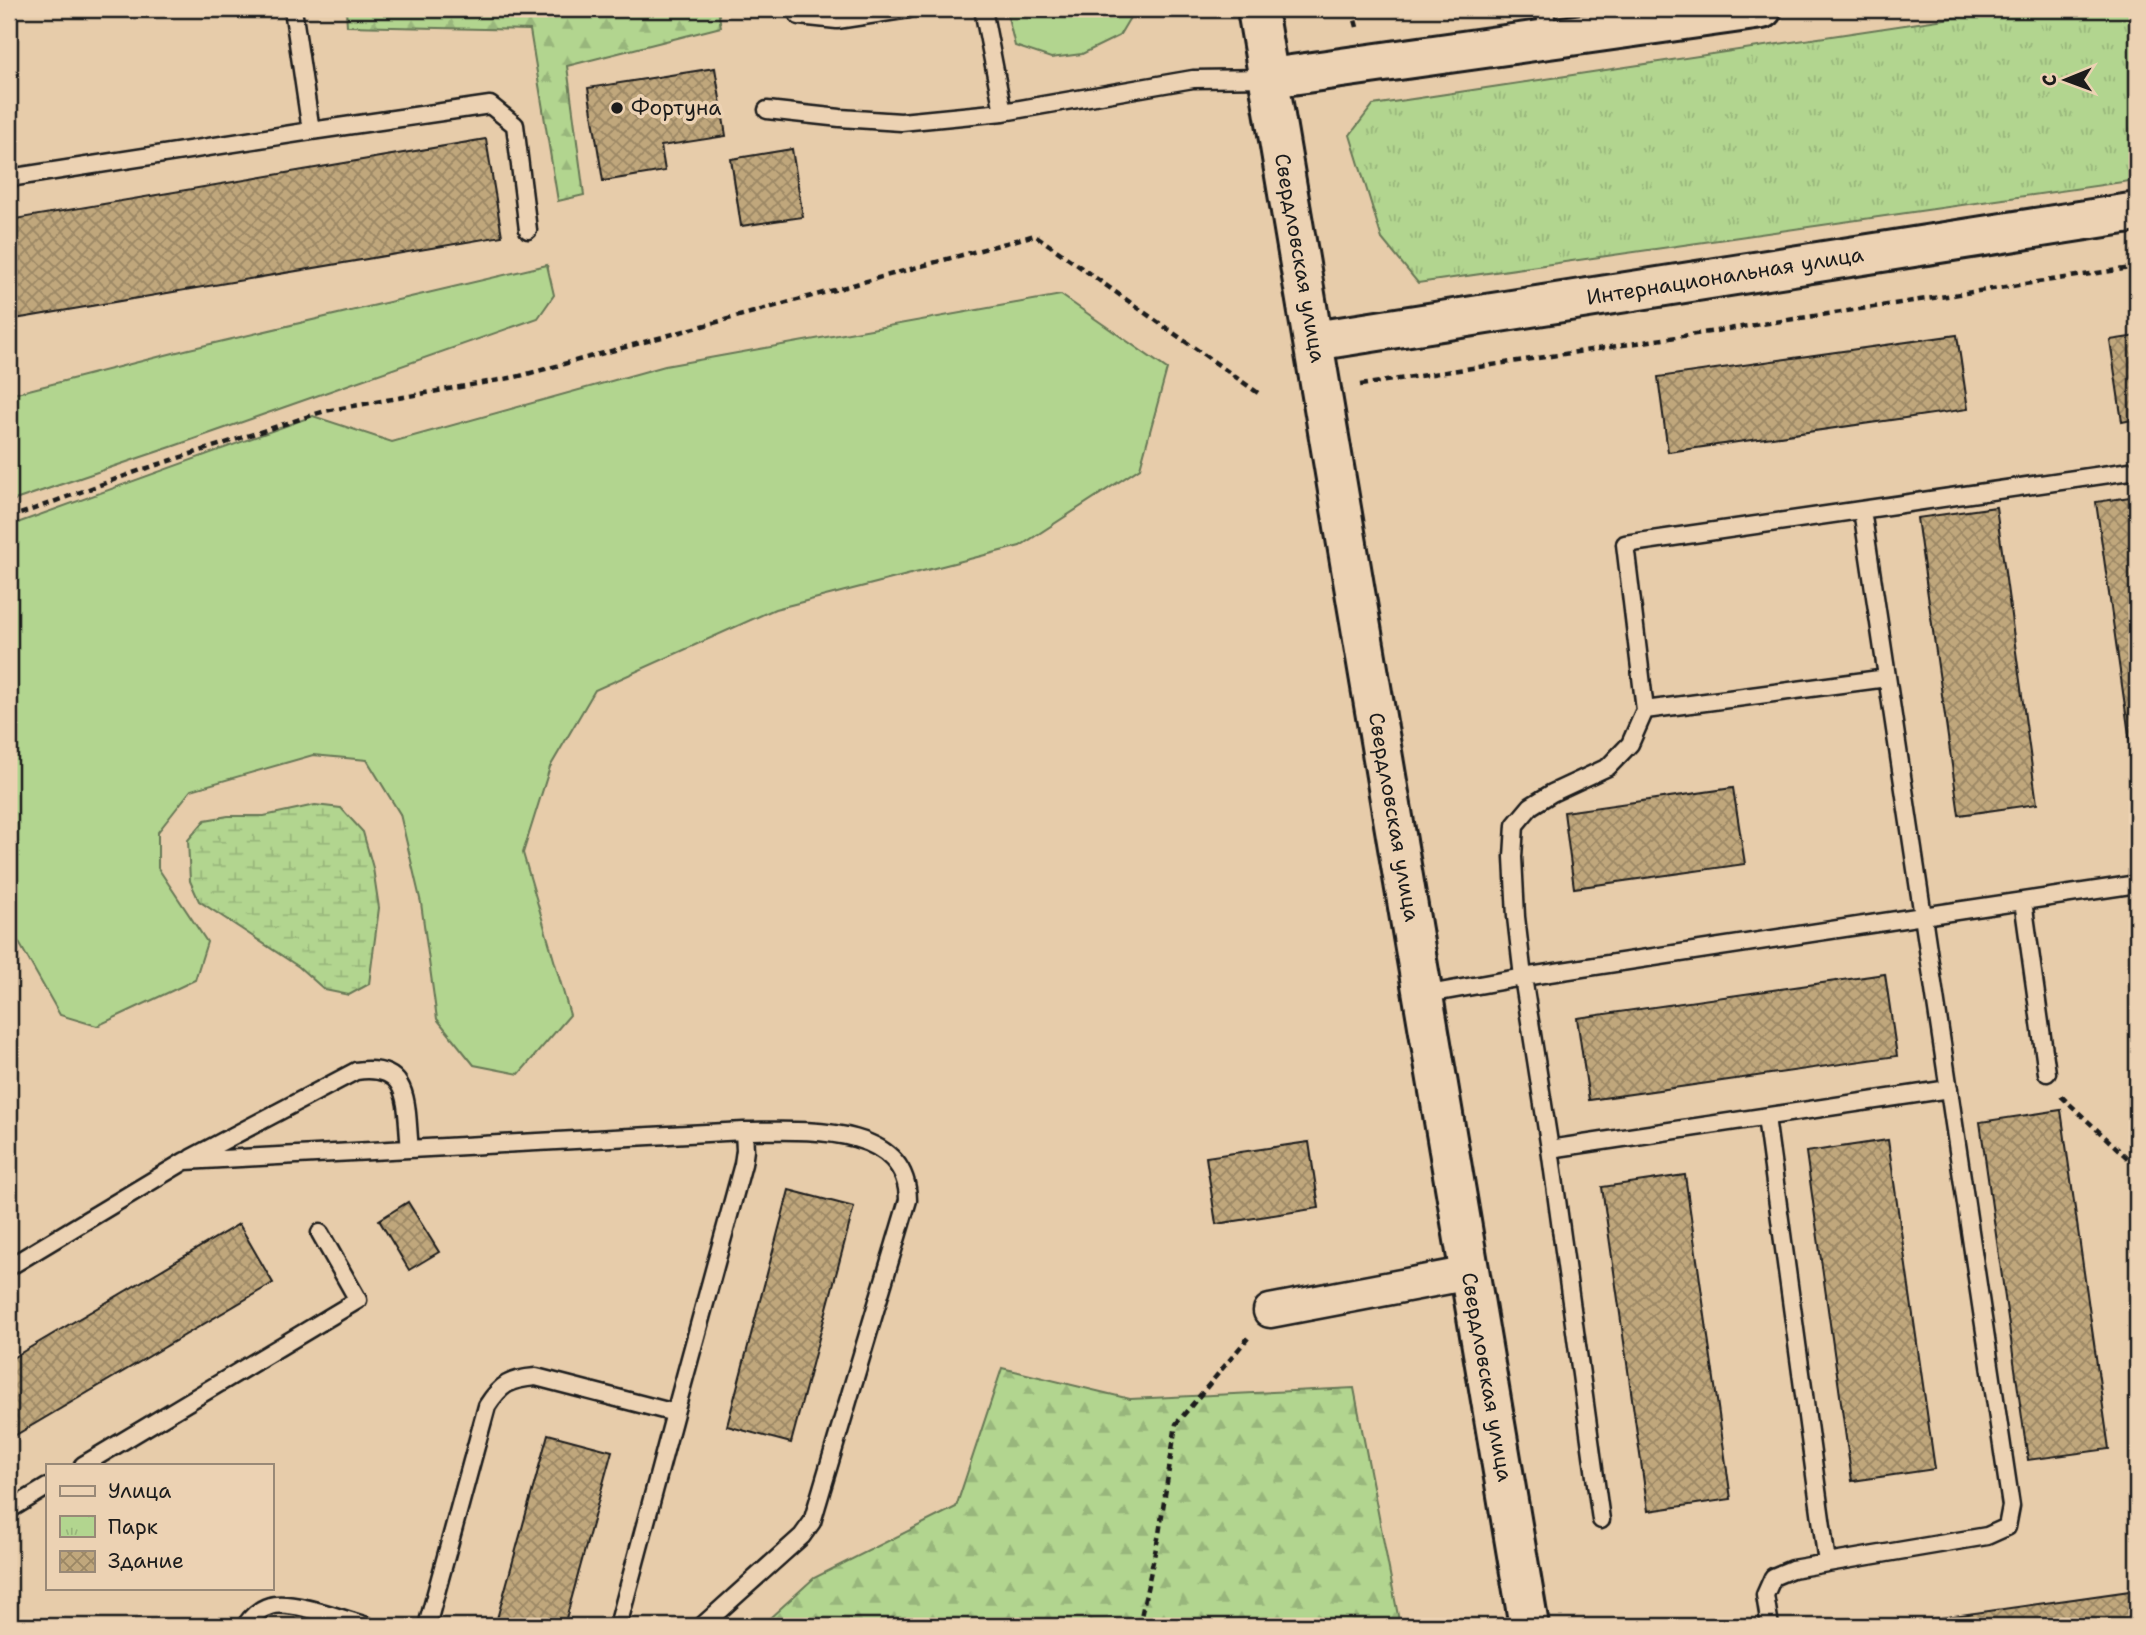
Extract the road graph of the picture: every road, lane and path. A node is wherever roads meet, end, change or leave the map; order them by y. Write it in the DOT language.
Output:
graph roads {
  1 [pos="293,9"];
  2 [pos="794,9"];
  3 [pos="909,9"];
  4 [pos="983,9"];
  5 [pos="1257,9"];
  6 [pos="1352,9"];
  7 [pos="1762,9"];
  8 [pos="1547,24"];
  9 [pos="1355,27"];
  10 [pos="1270,78"];
  11 [pos="767,110"];
  12 [pos="1003,112"];
  13 [pos="311,131"];
  14 [pos="9,177"];
  15 [pos="2137,212"];
  16 [pos="528,230"];
  17 [pos="2137,267"];
  18 [pos="1314,341"];
  19 [pos="1355,386"];
  20 [pos="1261,395"];
  21 [pos="2137,470"];
  22 [pos="1862,510"];
  23 [pos="9,518"];
  24 [pos="1887,678"];
  25 [pos="1645,710"];
  26 [pos="2137,884"];
  27 [pos="2023,901"];
  28 [pos="1923,916"];
  29 [pos="1523,976"];
  30 [pos="1423,995"];
  31 [pos="2047,1073"];
  32 [pos="1949,1089"];
  33 [pos="2054,1090"];
  34 [pos="1766,1117"];
  35 [pos="744,1131"];
  36 [pos="410,1149"];
  37 [pos="1550,1149"];
  38 [pos="185,1161"];
  39 [pos="2137,1167"];
  40 [pos="320,1233"];
  41 [pos="9,1267"];
  42 [pos="1470,1273"];
  43 [pos="1270,1311"];
  44 [pos="676,1413"];
  45 [pos="85,1464"];
  46 [pos="46,1488"];
  47 [pos="9,1510"];
  48 [pos="1601,1520"];
  49 [pos="1827,1563"];
  50 [pos="245,1626"];
  51 [pos="367,1626"];
  52 [pos="427,1626"];
  53 [pos="618,1626"];
  54 [pos="702,1626"];
  55 [pos="1139,1626"];
  56 [pos="1529,1626"];
  57 [pos="1770,1626"];
  1 -- 13 [label="lane"];
  2 -- 3 [label="lane"];
  4 -- 12 [label="lane"];
  5 -- 10 [label="main road, Свердловская улица"];
  6 -- 9 [label="path"];
  7 -- 8 [label="main road"];
  8 -- 10 [label="main road"];
  10 -- 12 [label="lane"];
  10 -- 18 [label="main road, Свердловская улица"];
  11 -- 12 [label="lane"];
  13 -- 14 [label="lane"];
  13 -- 16 [label="lane"];
  15 -- 18 [label="main road, Интернациональная улица"];
  17 -- 19 [label="path"];
  18 -- 30 [label="main road, Свердловская улица"];
  20 -- 23 [label="path"];
  21 -- 22 [label="lane"];
  22 -- 24 [label="lane"];
  22 -- 25 [label="lane"];
  24 -- 25 [label="lane"];
  24 -- 28 [label="lane"];
  25 -- 29 [label="lane"];
  26 -- 27 [label="lane"];
  27 -- 28 [label="lane"];
  27 -- 31 [label="lane"];
  28 -- 29 [label="lane"];
  28 -- 32 [label="lane"];
  29 -- 30 [label="lane"];
  29 -- 37 [label="lane"];
  30 -- 42 [label="main road, Свердловская улица"];
  32 -- 34 [label="lane"];
  32 -- 49 [label="lane"];
  33 -- 39 [label="path"];
  34 -- 37 [label="lane"];
  34 -- 49 [label="lane"];
  35 -- 36 [label="lane"];
  35 -- 44 [label="lane"];
  35 -- 54 [label="lane"];
  36 -- 38 [label="lane"];
  36 -- 38 [label="lane"];
  37 -- 48 [label="lane"];
  38 -- 41 [label="lane"];
  40 -- 45 [label="lane"];
  42 -- 43 [label="street"];
  42 -- 56 [label="main road, Свердловская улица"];
  43 -- 55 [label="path"];
  44 -- 52 [label="lane"];
  44 -- 53 [label="lane"];
  46 -- 47 [label="lane"];
  49 -- 57 [label="lane"];
  50 -- 51 [label="lane"];
}
